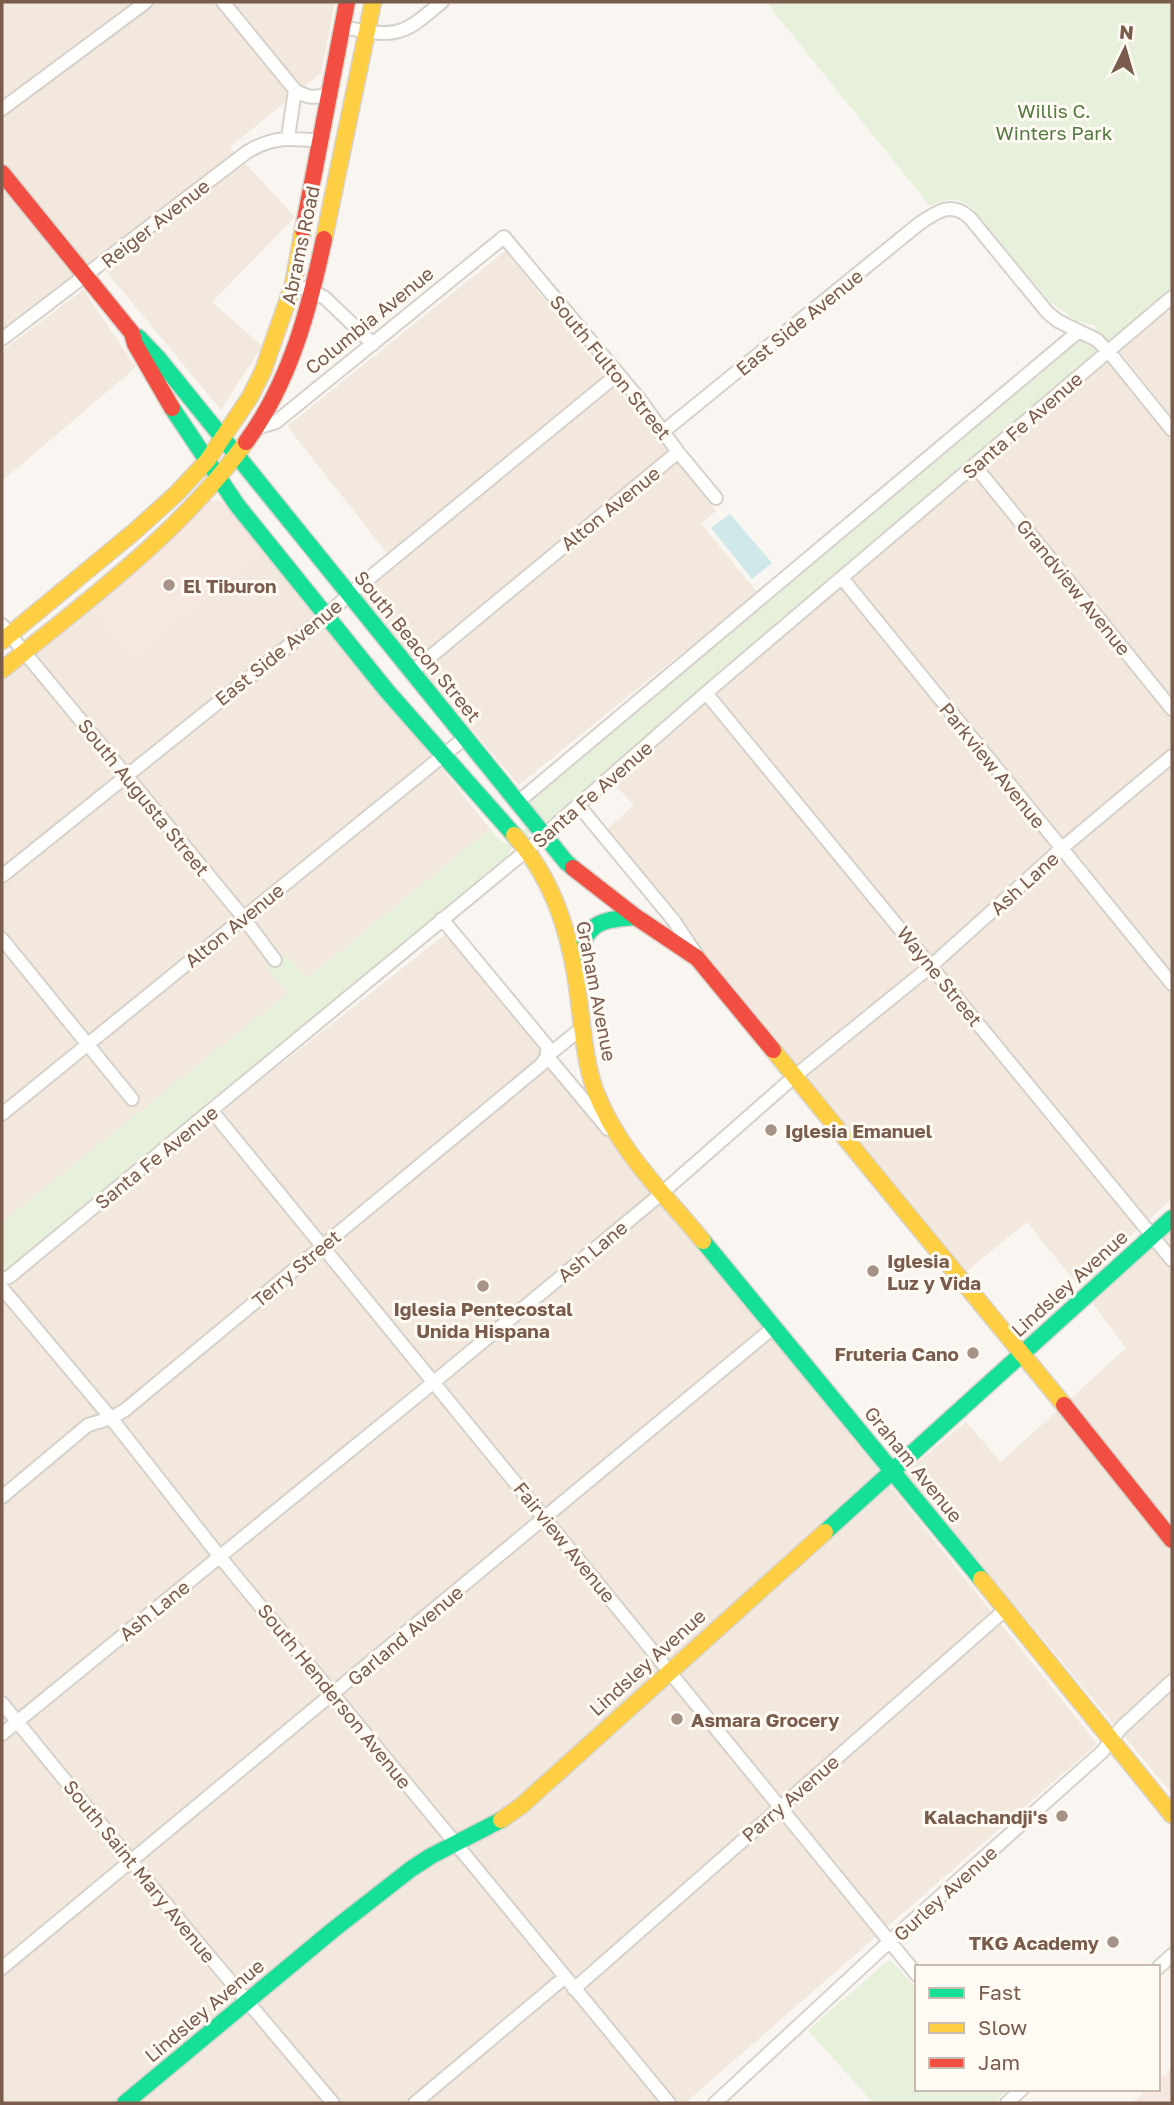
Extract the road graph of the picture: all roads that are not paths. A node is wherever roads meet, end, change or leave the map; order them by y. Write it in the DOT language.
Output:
graph roads {
  1 [pos="146,2"];
  2 [pos="223,2"];
  3 [pos="347,2"];
  4 [pos="373,2"];
  5 [pos="443,2"];
  6 [pos="342,27"];
  7 [pos="367,31"];
  8 [pos="295,90"];
  9 [pos="330,93"];
  10 [pos="2,110"];
  11 [pos="346,132"];
  12 [pos="288,138"];
  13 [pos="320,141"];
  14 [pos="2,173"];
  15 [pos="504,237"];
  16 [pos="85,276"];
  17 [pos="293,285"];
  18 [pos="313,291"];
  19 [pos="1172,297"];
  20 [pos="1079,331"];
  21 [pos="132,333"];
  22 [pos="2,339"];
  23 [pos="373,344"];
  24 [pos="1108,351"];
  25 [pos="618,374"];
  26 [pos="257,428"];
  27 [pos="1172,430"];
  28 [pos="664,431"];
  29 [pos="222,440"];
  30 [pos="678,452"];
  31 [pos="236,457"];
  32 [pos="207,461"];
  33 [pos="975,466"];
  34 [pos="218,478"];
  35 [pos="716,498"];
  36 [pos="842,578"];
  37 [pos="349,594"];
  38 [pos="325,616"];
  39 [pos="4,634"];
  40 [pos="24,651"];
  41 [pos="2,670"];
  42 [pos="413,671"];
  43 [pos="706,693"];
  44 [pos="1172,709"];
  45 [pos="466,737"];
  46 [pos="443,755"];
  47 [pos="1172,756"];
  48 [pos="126,775"];
  49 [pos="518,802"];
  50 [pos="579,806"];
  51 [pos="544,836"];
  52 [pos="1062,849"];
  53 [pos="527,850"];
  54 [pos="2,876"];
  55 [pos="243,917"];
  56 [pos="636,917"];
  57 [pos="442,919"];
  58 [pos="2,939"];
  59 [pos="697,958"];
  60 [pos="275,960"];
  61 [pos="931,966"];
  62 [pos="575,970"];
  63 [pos="1172,984"];
  64 [pos="582,1028"];
  65 [pos="88,1045"];
  66 [pos="547,1056"];
  67 [pos="795,1076"];
  68 [pos="132,1100"];
  69 [pos="212,1111"];
  70 [pos="2,1114"];
  71 [pos="621,1141"];
  72 [pos="663,1191"];
  73 [pos="1172,1218"];
  74 [pos="1152,1236"];
  75 [pos="322,1247"];
  76 [pos="1172,1260"];
  77 [pos="2,1279"];
  78 [pos="2,1288"];
  79 [pos="774,1327"];
  80 [pos="1022,1353"];
  81 [pos="434,1382"];
  82 [pos="111,1418"];
  83 [pos="891,1470"];
  84 [pos="2,1497"];
  85 [pos="546,1518"];
  86 [pos="1172,1540"];
  87 [pos="220,1557"];
  88 [pos="1006,1609"];
  89 [pos="668,1671"];
  90 [pos="1172,1681"];
  91 [pos="333,1694"];
  92 [pos="2,1703"];
  93 [pos="17,1721"];
  94 [pos="2,1734"];
  95 [pos="1112,1740"];
  96 [pos="780,1807"];
  97 [pos="1172,1815"];
  98 [pos="456,1843"];
  99 [pos="132,1861"];
  100 [pos="889,1942"];
  101 [pos="2,1968"];
  102 [pos="915,1973"];
  103 [pos="565,1977"];
  104 [pos="574,1989"];
  105 [pos="248,2002"];
  106 [pos="125,2103"];
  107 [pos="333,2103"];
  108 [pos="415,2103"];
  109 [pos="669,2103"];
  110 [pos="715,2103"];
  1 -- 10 [label="street"];
  2 -- 8 [label="street"];
  3 -- 6 [label="street, Abrams Road"];
  4 -- 7 [label="street, Abrams Road"];
  5 -- 7 [label="street"];
  6 -- 7 [label="street"];
  6 -- 9 [label="street, Abrams Road"];
  7 -- 11 [label="street, Abrams Road"];
  8 -- 9 [label="street"];
  8 -- 12 [label="street"];
  9 -- 13 [label="street, Abrams Road"];
  11 -- 13 [label="street"];
  11 -- 18 [label="street, Abrams Road"];
  12 -- 13 [label="street, Reiger Avenue"];
  12 -- 16 [label="street, Reiger Avenue"];
  13 -- 17 [label="street, Abrams Road"];
  14 -- 16 [label="street"];
  15 -- 23 [label="street, Columbia Avenue"];
  15 -- 25 [label="street, South Fulton Street"];
  16 -- 21 [label="street"];
  16 -- 22 [label="street, Reiger Avenue"];
  17 -- 18 [label="street"];
  17 -- 29 [label="street, Abrams Road"];
  18 -- 23 [label="street"];
  18 -- 26 [label="street, Abrams Road"];
  19 -- 24 [label="street, Santa Fe Avenue"];
  20 -- 24 [label="street"];
  20 -- 28 [label="street, East Side Avenue"];
  20 -- 49 [label="street, Santa Fe Avenue"];
  21 -- 29 [label="street, South Beacon Street"];
  21 -- 32 [label="street"];
  23 -- 26 [label="street, Columbia Avenue"];
  24 -- 27 [label="street"];
  24 -- 33 [label="street, Santa Fe Avenue"];
  25 -- 28 [label="street, South Fulton Street"];
  25 -- 37 [label="street, East Side Avenue"];
  26 -- 31 [label="street, Abrams Road"];
  28 -- 30 [label="street, South Fulton Street"];
  29 -- 31 [label="street, South Beacon Street"];
  29 -- 32 [label="street, Abrams Road"];
  30 -- 35 [label="street, South Fulton Street"];
  30 -- 42 [label="street, Alton Avenue"];
  31 -- 34 [label="street, Abrams Road"];
  31 -- 37 [label="street, South Beacon Street"];
  32 -- 34 [label="street"];
  32 -- 39 [label="street"];
  33 -- 36 [label="street, Santa Fe Avenue"];
  33 -- 44 [label="street, Grandview Avenue"];
  34 -- 38 [label="street"];
  34 -- 40 [label="street"];
  36 -- 43 [label="street, Santa Fe Avenue"];
  36 -- 52 [label="street, Parkview Avenue"];
  37 -- 38 [label="street, East Side Avenue"];
  37 -- 42 [label="street, South Beacon Street"];
  38 -- 46 [label="street"];
  38 -- 48 [label="street, East Side Avenue"];
  39 -- 40 [label="street, South Augusta Street"];
  40 -- 41 [label="street"];
  40 -- 48 [label="street, South Augusta Street"];
  42 -- 45 [label="street, South Beacon Street"];
  43 -- 50 [label="street, Santa Fe Avenue"];
  43 -- 61 [label="street, Wayne Street"];
  45 -- 46 [label="street, Alton Avenue"];
  45 -- 49 [label="street, South Beacon Street"];
  46 -- 53 [label="street"];
  46 -- 55 [label="street, Alton Avenue"];
  47 -- 52 [label="street, Ash Lane"];
  48 -- 54 [label="street, East Side Avenue"];
  48 -- 55 [label="street, South Augusta Street"];
  49 -- 51 [label="street, South Beacon Street"];
  50 -- 51 [label="street, Santa Fe Avenue"];
  50 -- 59 [label="street, South Beacon Street"];
  51 -- 53 [label="street, Santa Fe Avenue"];
  51 -- 56 [label="street, South Beacon Street"];
  52 -- 61 [label="street, Ash Lane"];
  52 -- 63 [label="street, Parkview Avenue"];
  53 -- 57 [label="street, Santa Fe Avenue"];
  53 -- 62 [label="street, Graham Avenue"];
  55 -- 60 [label="street, South Augusta Street"];
  55 -- 65 [label="street, Alton Avenue"];
  56 -- 59 [label="street, South Beacon Street"];
  56 -- 62 [label="street"];
  57 -- 66 [label="street, Graham Avenue"];
  57 -- 69 [label="street, Santa Fe Avenue"];
  58 -- 65 [label="street"];
  59 -- 67 [label="street, South Beacon Street"];
  61 -- 67 [label="street, Ash Lane"];
  61 -- 74 [label="street, Wayne Street"];
  62 -- 64 [label="street, Graham Avenue"];
  64 -- 66 [label="street, Terry Street"];
  64 -- 71 [label="street, Graham Avenue"];
  65 -- 68 [label="street"];
  65 -- 70 [label="street, Alton Avenue"];
  66 -- 71 [label="street, Graham Avenue"];
  66 -- 75 [label="street, Terry Street"];
  67 -- 72 [label="street, Ash Lane"];
  67 -- 80 [label="street, South Beacon Street"];
  69 -- 75 [label="street, Fairview Avenue"];
  69 -- 77 [label="street, Santa Fe Avenue"];
  71 -- 72 [label="street, Graham Avenue"];
  72 -- 79 [label="street, Graham Avenue"];
  72 -- 81 [label="street, Ash Lane"];
  73 -- 74 [label="street, Lindsley Avenue"];
  74 -- 76 [label="street, Wayne Street"];
  74 -- 80 [label="street, Lindsley Avenue"];
  75 -- 81 [label="street, Fairview Avenue"];
  75 -- 82 [label="street, Terry Street"];
  78 -- 82 [label="street, South Henderson Avenue"];
  79 -- 83 [label="street, Graham Avenue"];
  79 -- 85 [label="street, Garland Avenue"];
  80 -- 83 [label="street, Lindsley Avenue"];
  80 -- 86 [label="street, South Beacon Street"];
  81 -- 85 [label="street, Fairview Avenue"];
  81 -- 87 [label="street, Ash Lane"];
  82 -- 84 [label="street, Terry Street"];
  82 -- 87 [label="street, South Henderson Avenue"];
  83 -- 88 [label="street, Graham Avenue"];
  83 -- 89 [label="street, Lindsley Avenue"];
  85 -- 89 [label="street, Fairview Avenue"];
  85 -- 91 [label="street, Garland Avenue"];
  87 -- 91 [label="street, South Henderson Avenue"];
  87 -- 93 [label="street, Ash Lane"];
  88 -- 95 [label="street, Graham Avenue"];
  88 -- 96 [label="street, Parry Avenue"];
  89 -- 96 [label="street, Fairview Avenue"];
  89 -- 98 [label="street, Lindsley Avenue"];
  90 -- 95 [label="street, Gurley Avenue"];
  91 -- 98 [label="street, South Henderson Avenue"];
  91 -- 99 [label="street, Garland Avenue"];
  92 -- 93 [label="street, South Saint Mary Avenue"];
  93 -- 94 [label="street, Ash Lane"];
  93 -- 99 [label="street, South Saint Mary Avenue"];
  95 -- 97 [label="street, Graham Avenue"];
  95 -- 100 [label="street, Gurley Avenue"];
  96 -- 100 [label="street, Fairview Avenue"];
  96 -- 104 [label="street, Parry Avenue"];
  98 -- 103 [label="street, South Henderson Avenue"];
  98 -- 105 [label="street, Lindsley Avenue"];
  99 -- 101 [label="street, Garland Avenue"];
  99 -- 105 [label="street, South Saint Mary Avenue"];
  100 -- 102 [label="street, Fairview Avenue"];
  100 -- 110 [label="street, Gurley Avenue"];
  103 -- 104 [label="street, South Henderson Avenue"];
  103 -- 108 [label="street"];
  104 -- 109 [label="street, South Henderson Avenue"];
  105 -- 106 [label="street, Lindsley Avenue"];
  105 -- 107 [label="street, South Saint Mary Avenue"];
}
